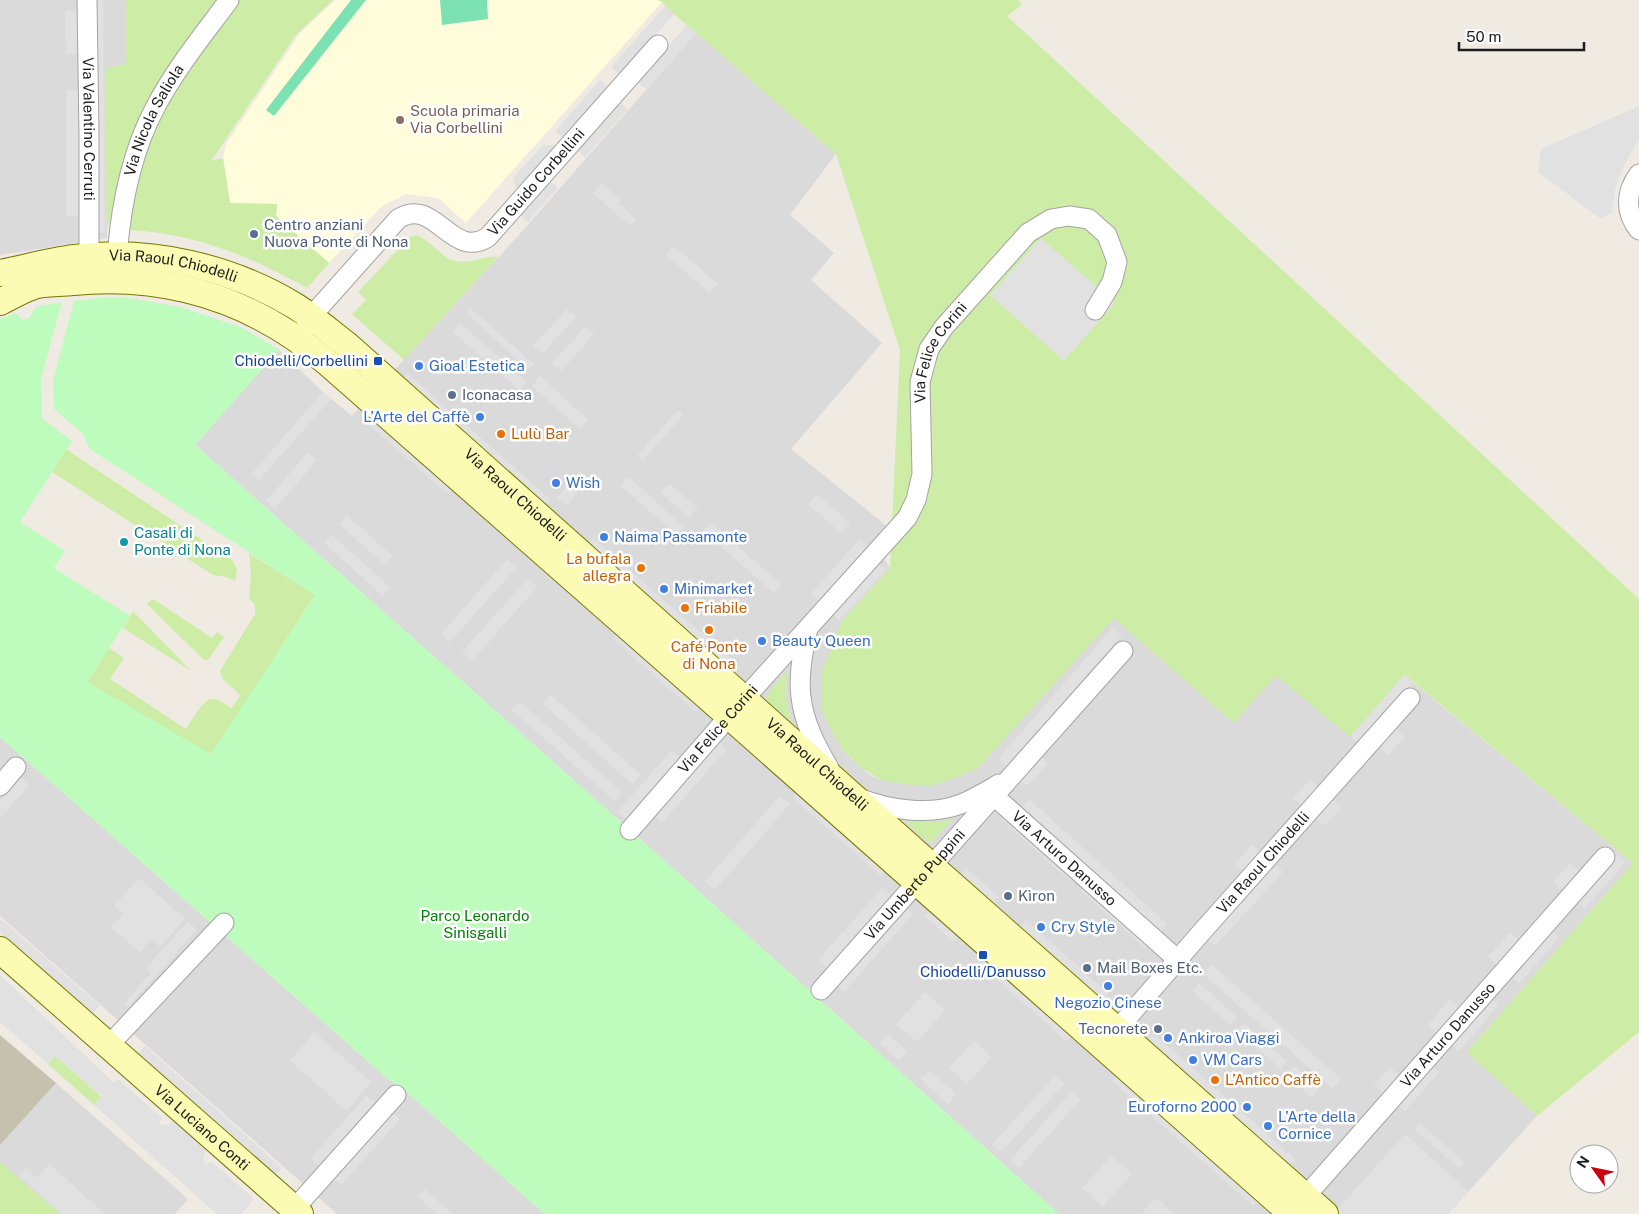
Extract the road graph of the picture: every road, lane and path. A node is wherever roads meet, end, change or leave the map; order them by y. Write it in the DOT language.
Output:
graph roads {
  1 [pos="87,0"];
  2 [pos="230,0"];
  3 [pos="658,45"];
  4 [pos="1639,164"];
  5 [pos="1636,178"];
  6 [pos="1639,230"];
  7 [pos="117,256"];
  8 [pos="89,257"];
  9 [pos="0,272"];
  10 [pos="0,302"];
  11 [pos="1095,310"];
  12 [pos="311,318"];
  13 [pos="298,340"];
  14 [pos="808,628"];
  15 [pos="1123,651"];
  16 [pos="1410,698"];
  17 [pos="737,708"];
  18 [pos="16,767"];
  19 [pos="1009,779"];
  20 [pos="0,786"];
  21 [pos="844,788"];
  22 [pos="994,796"];
  23 [pos="630,830"];
  24 [pos="1605,857"];
  25 [pos="924,874"];
  26 [pos="224,922"];
  27 [pos="0,950"];
  28 [pos="1178,960"];
  29 [pos="821,990"];
  30 [pos="1110,1038"];
  31 [pos="109,1046"];
  32 [pos="396,1095"];
  33 [pos="1295,1209"];
  34 [pos="297,1211"];
  35 [pos="1325,1214"];
  1 -- 8 [label="street, Via Valentino Cerruti"];
  2 -- 7 [label="street, Via Nicola Saliola"];
  3 -- 12 [label="street, Via Guido Corbellini"];
  4 -- 5 [label="street"];
  5 -- 6 [label="street"];
  7 -- 8 [label="main road, Via Raoul Chiodelli"];
  7 -- 12 [label="main road, Via Raoul Chiodelli"];
  8 -- 9 [label="main road, Via Raoul Chiodelli"];
  10 -- 13 [label="main road, Via Raoul Chiodelli"];
  11 -- 14 [label="street, Via Felice Corini"];
  12 -- 13 [label="street, Via Guido Corbellini"];
  12 -- 17 [label="main road, Via Raoul Chiodelli"];
  13 -- 17 [label="main road, Via Raoul Chiodelli"];
  14 -- 17 [label="street, Via Felice Corini"];
  14 -- 21 [label="street"];
  15 -- 19 [label="street, Via Umberto Puppini"];
  16 -- 28 [label="street, Via Raoul Chiodelli"];
  17 -- 21 [label="main road, Via Raoul Chiodelli"];
  17 -- 23 [label="street, Via Felice Corini"];
  17 -- 25 [label="main road, Via Raoul Chiodelli"];
  18 -- 20 [label="street"];
  19 -- 21 [label="street, Via Umberto Puppini"];
  19 -- 22 [label="street, Via Umberto Puppini"];
  21 -- 25 [label="main road, Via Raoul Chiodelli"];
  22 -- 25 [label="street, Via Umberto Puppini"];
  22 -- 28 [label="street, Via Arturo Danusso"];
  24 -- 33 [label="street, Via Arturo Danusso"];
  25 -- 29 [label="street, Via Umberto Puppini"];
  25 -- 30 [label="main road, Via Raoul Chiodelli"];
  26 -- 31 [label="street"];
  27 -- 31 [label="main road, Via Luciano Conti"];
  28 -- 30 [label="street, Via Raoul Chiodelli"];
  30 -- 33 [label="main road, Via Raoul Chiodelli"];
  31 -- 34 [label="main road, Via Luciano Conti"];
  32 -- 34 [label="street, Via Luciano Conti"];
  33 -- 35 [label="main road, Via Raoul Chiodelli"];
}
